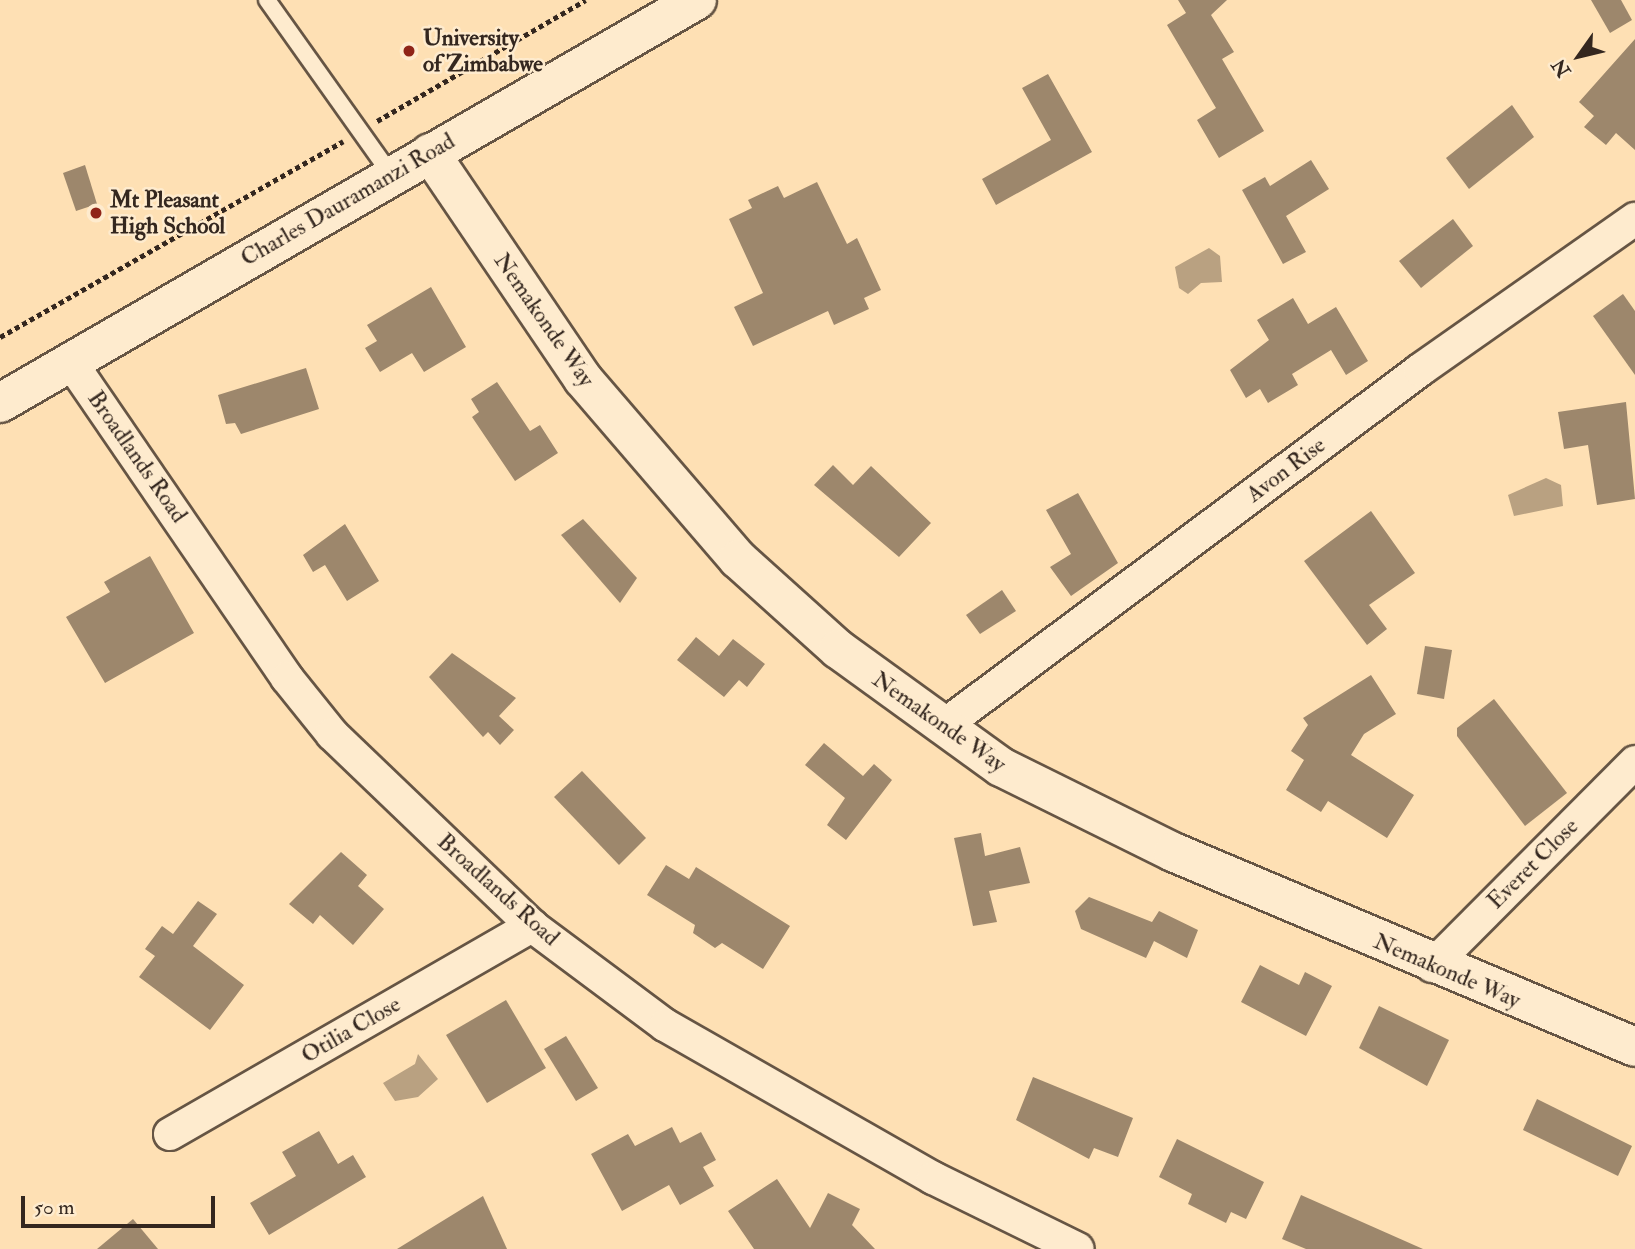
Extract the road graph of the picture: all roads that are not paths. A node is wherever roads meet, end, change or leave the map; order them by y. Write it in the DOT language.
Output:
graph roads {
  1 [pos="267,0"];
  2 [pos="697,0"];
  3 [pos="430,153"];
  4 [pos="392,176"];
  5 [pos="1635,219"];
  6 [pos="70,361"];
  7 [pos="0,402"];
  8 [pos="942,727"];
  9 [pos="1635,762"];
  10 [pos="532,926"];
  11 [pos="1432,966"];
  12 [pos="1635,1047"];
  13 [pos="170,1134"];
  14 [pos="1076,1249"];
  1 -- 4 [label="lane"];
  2 -- 3 [label="street, Charles Dauramanzi Road"];
  3 -- 4 [label="street, Charles Dauramanzi Road"];
  3 -- 8 [label="street, Nemakonde Way"];
  4 -- 6 [label="street, Charles Dauramanzi Road"];
  5 -- 8 [label="street, Avon Rise"];
  6 -- 7 [label="street, Charles Dauramanzi Road"];
  6 -- 10 [label="street, Broadlands Road"];
  8 -- 11 [label="street, Nemakonde Way"];
  9 -- 11 [label="street, Everet Close"];
  10 -- 13 [label="street, Otilia Close"];
  10 -- 14 [label="street, Broadlands Road"];
  11 -- 12 [label="street, Nemakonde Way"];
}
